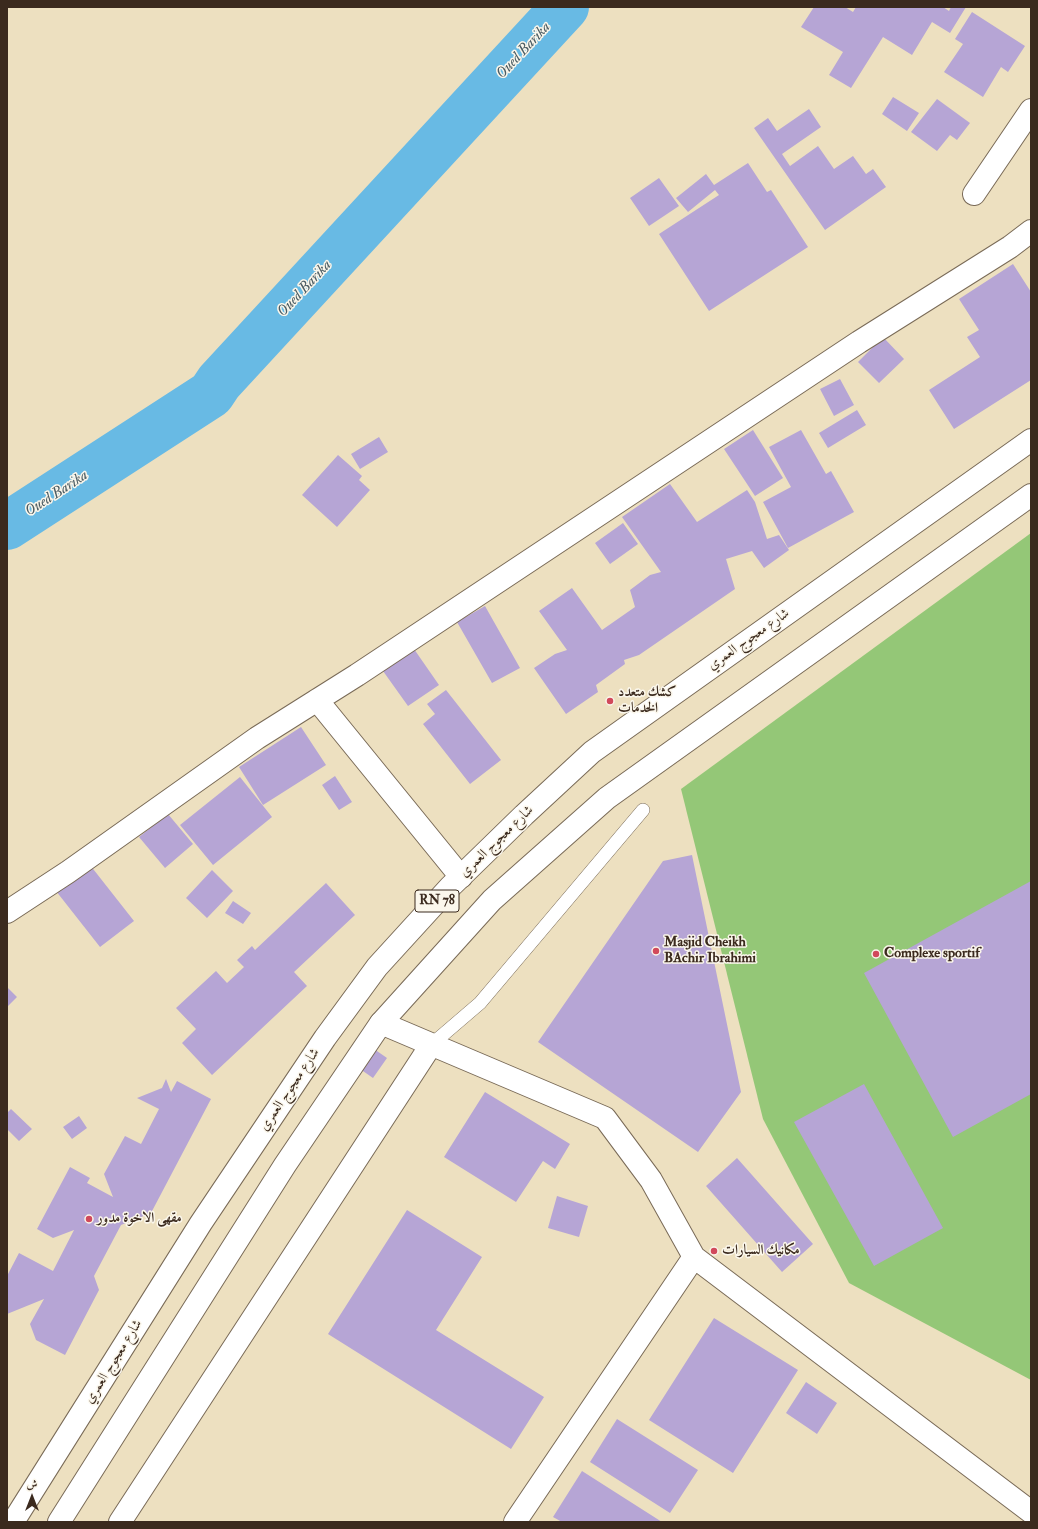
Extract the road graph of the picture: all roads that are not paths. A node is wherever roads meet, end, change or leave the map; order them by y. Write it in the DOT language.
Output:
graph roads {
  1 [pos="1031,110"];
  2 [pos="974,194"];
  3 [pos="1031,230"];
  4 [pos="1031,440"];
  5 [pos="1031,495"];
  6 [pos="317,700"];
  7 [pos="643,810"];
  8 [pos="461,877"];
  9 [pos="7,912"];
  10 [pos="381,1023"];
  11 [pos="431,1044"];
  12 [pos="694,1257"];
  13 [pos="1031,1512"];
  14 [pos="13,1522"];
  15 [pos="59,1522"];
  16 [pos="120,1522"];
  17 [pos="515,1522"];
  1 -- 2 [label="street"];
  3 -- 6 [label="street"];
  4 -- 8 [label="street, شارع معجوج العمري / RN 78"];
  5 -- 10 [label="street, RN 78"];
  6 -- 8 [label="street"];
  6 -- 9 [label="street"];
  7 -- 11 [label="lane"];
  8 -- 14 [label="street, شارع معجوج العمري / RN 78"];
  10 -- 11 [label="street"];
  10 -- 15 [label="street, RN 78"];
  11 -- 12 [label="street"];
  11 -- 16 [label="street"];
  12 -- 13 [label="street"];
  12 -- 17 [label="street"];
}
